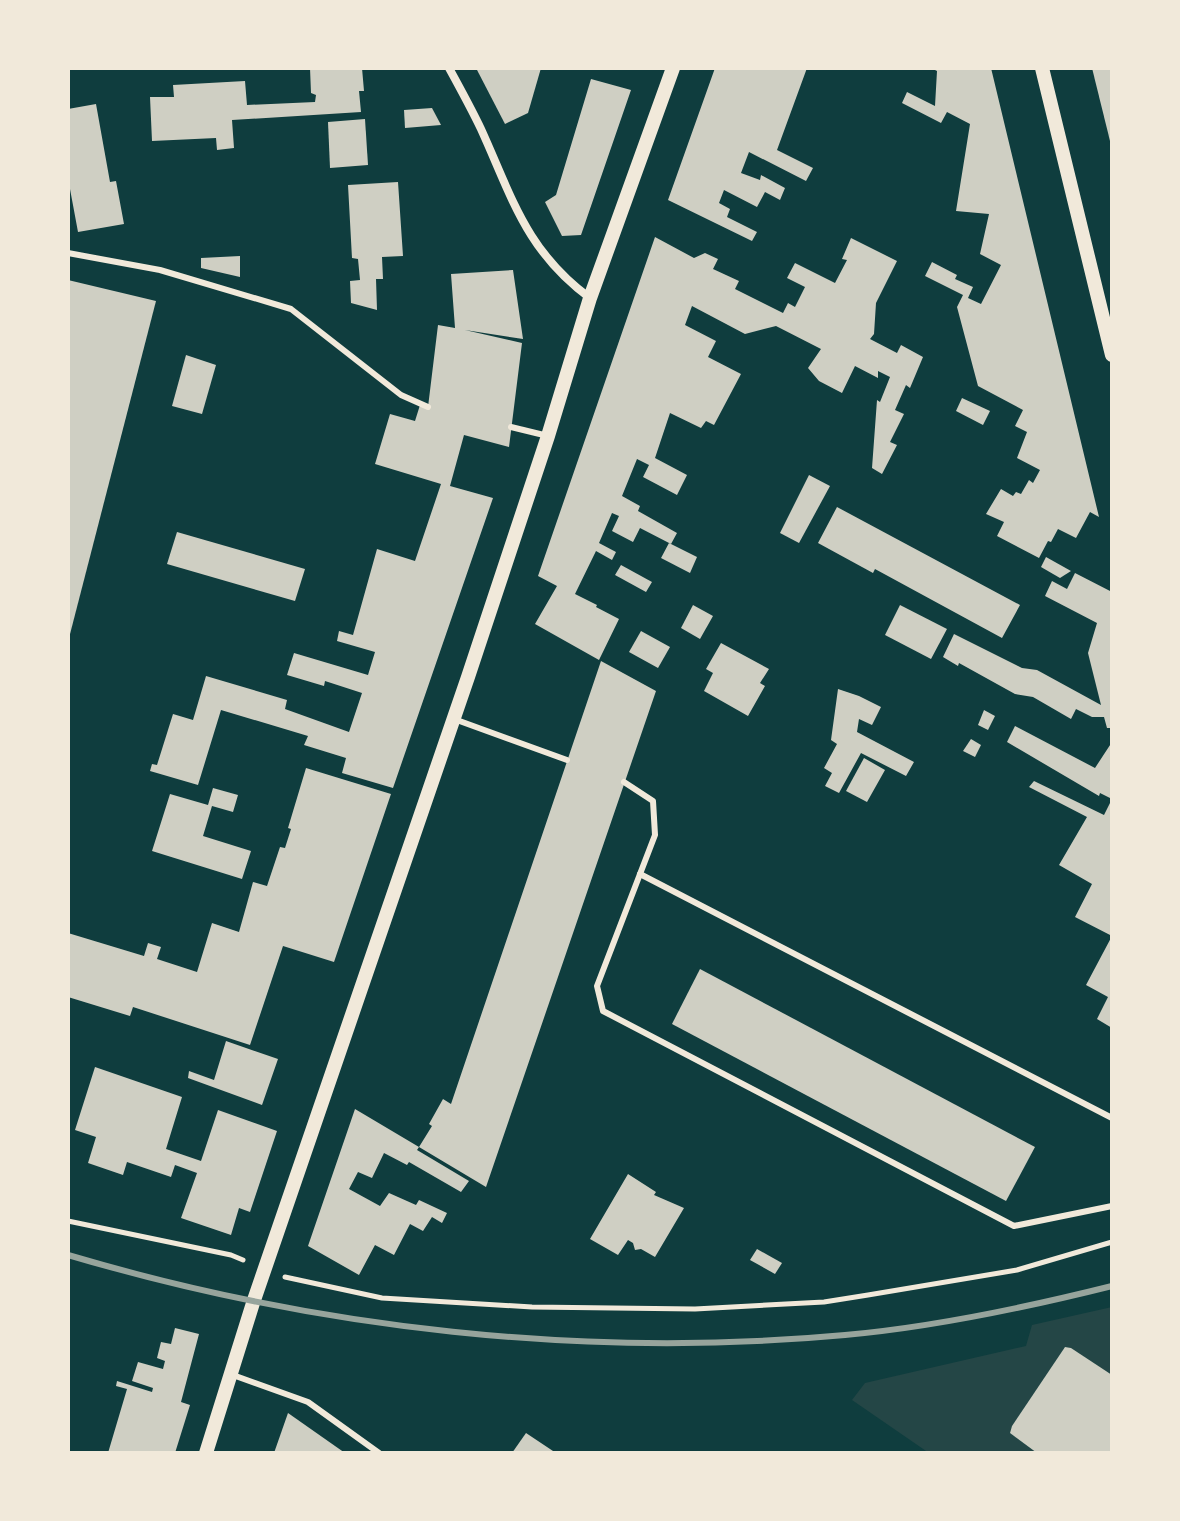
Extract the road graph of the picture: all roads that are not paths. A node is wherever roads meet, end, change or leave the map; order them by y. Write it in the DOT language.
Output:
graph roads {
  1 [pos="449,68"];
  2 [pos="673,68"];
  3 [pos="1042,68"];
  4 [pos="68,253"];
  5 [pos="590,298"];
  6 [pos="1112,355"];
  7 [pos="428,407"];
  8 [pos="511,427"];
  9 [pos="548,436"];
  10 [pos="454,719"];
  11 [pos="567,760"];
  12 [pos="624,782"];
  13 [pos="640,874"];
  14 [pos="1112,1118"];
  15 [pos="1112,1206"];
  16 [pos="230,1374"];
  17 [pos="206,1453"];
  18 [pos="379,1453"];
  1 -- 5 [label="street"];
  2 -- 5 [label="street"];
  3 -- 6 [label="street"];
  4 -- 7 [label="lane"];
  5 -- 9 [label="street"];
  8 -- 9 [label="lane"];
  9 -- 10 [label="street"];
  10 -- 11 [label="lane"];
  10 -- 16 [label="street"];
  12 -- 13 [label="lane"];
  13 -- 14 [label="lane"];
  13 -- 15 [label="lane"];
  16 -- 17 [label="street"];
  16 -- 18 [label="lane"];
}
